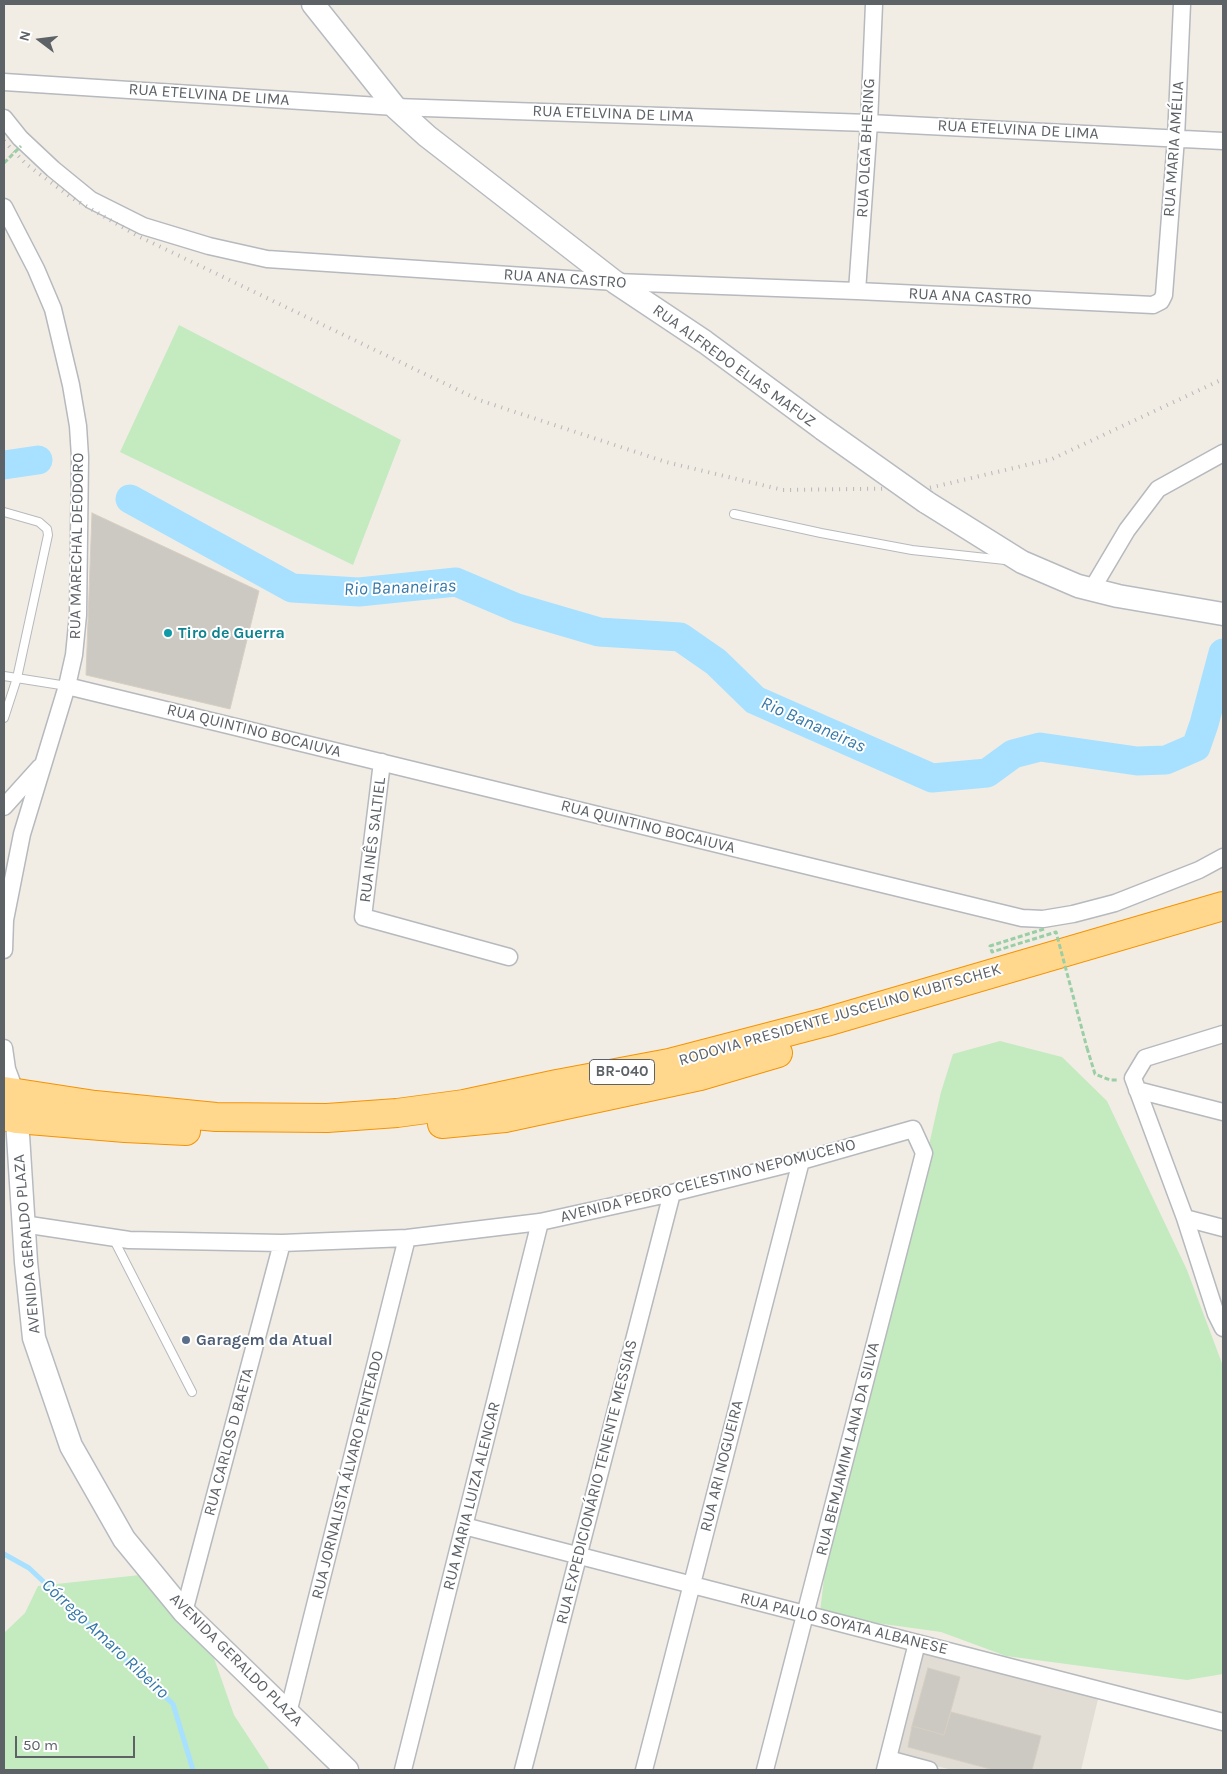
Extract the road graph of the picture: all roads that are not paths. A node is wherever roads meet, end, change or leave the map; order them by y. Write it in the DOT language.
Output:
graph roads {
  1 [pos="313,4"];
  2 [pos="874,4"];
  3 [pos="1182,4"];
  4 [pos="4,82"];
  5 [pos="395,107"];
  6 [pos="4,118"];
  7 [pos="869,123"];
  8 [pos="1176,138"];
  9 [pos="1223,141"];
  10 [pos="4,207"];
  11 [pos="615,282"];
  12 [pos="857,291"];
  13 [pos="1164,294"];
  14 [pos="1223,453"];
  15 [pos="4,512"];
  16 [pos="734,514"];
  17 [pos="1022,562"];
  18 [pos="1092,589"];
  19 [pos="1215,613"];
  20 [pos="4,676"];
  21 [pos="17,678"];
  22 [pos="67,686"];
  23 [pos="4,718"];
  24 [pos="382,762"];
  25 [pos="44,764"];
  26 [pos="4,807"];
  27 [pos="1223,857"];
  28 [pos="1223,906"];
  29 [pos="1223,923"];
  30 [pos="4,950"];
  31 [pos="508,957"];
  32 [pos="1223,1034"];
  33 [pos="4,1048"];
  34 [pos="1135,1084"];
  35 [pos="10,1105"];
  36 [pos="1223,1112"];
  37 [pos="913,1129"];
  38 [pos="801,1161"];
  39 [pos="672,1194"];
  40 [pos="1185,1218"];
  41 [pos="540,1222"];
  42 [pos="23,1224"];
  43 [pos="1223,1228"];
  44 [pos="112,1237"];
  45 [pos="408,1238"];
  46 [pos="282,1243"];
  47 [pos="1223,1328"];
  48 [pos="192,1392"];
  49 [pos="464,1526"];
  50 [pos="578,1556"];
  51 [pos="692,1585"];
  52 [pos="184,1612"];
  53 [pos="805,1614"];
  54 [pos="917,1643"];
  55 [pos="288,1713"];
  56 [pos="1223,1722"];
  57 [pos="886,1765"];
  58 [pos="347,1770"];
  59 [pos="403,1770"];
  60 [pos="523,1770"];
  61 [pos="644,1770"];
  62 [pos="765,1770"];
  63 [pos="929,1770"];
  1 -- 5 [label="street, RUA ALFREDO ELIAS MAFUZ"];
  2 -- 7 [label="street, RUA OLGA BHERING"];
  3 -- 8 [label="street, RUA MARIA AMÉLIA"];
  4 -- 5 [label="street, RUA ETELVINA DE LIMA"];
  5 -- 7 [label="street, RUA ETELVINA DE LIMA"];
  5 -- 11 [label="street, RUA ALFREDO ELIAS MAFUZ"];
  6 -- 11 [label="street, RUA ANA CASTRO"];
  7 -- 8 [label="street, RUA ETELVINA DE LIMA"];
  7 -- 12 [label="street, RUA OLGA BHERING"];
  8 -- 9 [label="street, RUA ETELVINA DE LIMA"];
  8 -- 13 [label="street, RUA MARIA AMÉLIA"];
  10 -- 22 [label="street, RUA MARECHAL DEODORO"];
  11 -- 12 [label="street, RUA ANA CASTRO"];
  11 -- 17 [label="street, RUA ALFREDO ELIAS MAFUZ, bridge"];
  12 -- 13 [label="street, RUA ANA CASTRO"];
  14 -- 18 [label="street"];
  15 -- 21 [label="lane"];
  16 -- 17 [label="lane"];
  17 -- 18 [label="street, RUA ALFREDO ELIAS MAFUZ"];
  18 -- 19 [label="street, RUA ALFREDO ELIAS MAFUZ"];
  20 -- 21 [label="lane"];
  21 -- 22 [label="lane"];
  21 -- 23 [label="lane"];
  22 -- 24 [label="street, RUA QUINTINO BOCAIUVA"];
  22 -- 25 [label="street, RUA MARECHAL DEODORO"];
  24 -- 27 [label="street, RUA QUINTINO BOCAIUVA"];
  24 -- 31 [label="street, RUA INÊS SALTIEL"];
  25 -- 26 [label="street"];
  25 -- 30 [label="street, RUA MARECHAL DEODORO"];
  28 -- 35 [label="highway, RODOVIA PRESIDENTE JUSCELINO KUBITSCHEK / BR-040"];
  29 -- 35 [label="highway, RODOVIA PRESIDENTE JUSCELINO KUBITSCHEK / BR-040"];
  32 -- 34 [label="street"];
  33 -- 35 [label="street"];
  34 -- 36 [label="street"];
  34 -- 40 [label="street"];
  35 -- 42 [label="street, AVENIDA GERALDO PLAZA"];
  37 -- 38 [label="street, AVENIDA PEDRO CELESTINO NEPOMUCENO"];
  37 -- 53 [label="street, RUA BEMJAMIM LANA DA SILVA"];
  38 -- 39 [label="street, AVENIDA PEDRO CELESTINO NEPOMUCENO"];
  38 -- 51 [label="street, RUA ARI NOGUEIRA"];
  39 -- 41 [label="street, AVENIDA PEDRO CELESTINO NEPOMUCENO"];
  39 -- 50 [label="street, RUA EXPEDICIONÁRIO TENENTE MESSIAS"];
  40 -- 43 [label="street"];
  40 -- 47 [label="street"];
  41 -- 45 [label="street, AVENIDA PEDRO CELESTINO NEPOMUCENO"];
  41 -- 49 [label="street, RUA MARIA LUIZA ALENCAR"];
  42 -- 44 [label="street, AVENIDA PEDRO CELESTINO NEPOMUCENO"];
  42 -- 52 [label="street, AVENIDA GERALDO PLAZA"];
  44 -- 46 [label="street, AVENIDA PEDRO CELESTINO NEPOMUCENO"];
  44 -- 48 [label="lane"];
  45 -- 46 [label="street, AVENIDA PEDRO CELESTINO NEPOMUCENO"];
  45 -- 55 [label="street, RUA JORNALISTA ÁLVARO PENTEADO"];
  46 -- 52 [label="street, RUA CARLOS D BAETA"];
  49 -- 50 [label="street, RUA PAULO SOYATA ALBANESE"];
  49 -- 59 [label="street, RUA MARIA LUIZA ALENCAR"];
  50 -- 51 [label="street, RUA PAULO SOYATA ALBANESE"];
  50 -- 60 [label="street, RUA EXPEDICIONÁRIO TENENTE MESSIAS"];
  51 -- 53 [label="street, RUA PAULO SOYATA ALBANESE"];
  51 -- 61 [label="street, RUA ARI NOGUEIRA"];
  52 -- 55 [label="street, AVENIDA GERALDO PLAZA"];
  53 -- 54 [label="street, RUA PAULO SOYATA ALBANESE"];
  53 -- 62 [label="street, RUA BEMJAMIM LANA DA SILVA"];
  54 -- 56 [label="street, RUA PAULO SOYATA ALBANESE"];
  54 -- 57 [label="street"];
  55 -- 58 [label="street, AVENIDA GERALDO PLAZA"];
  57 -- 63 [label="street"];
}
